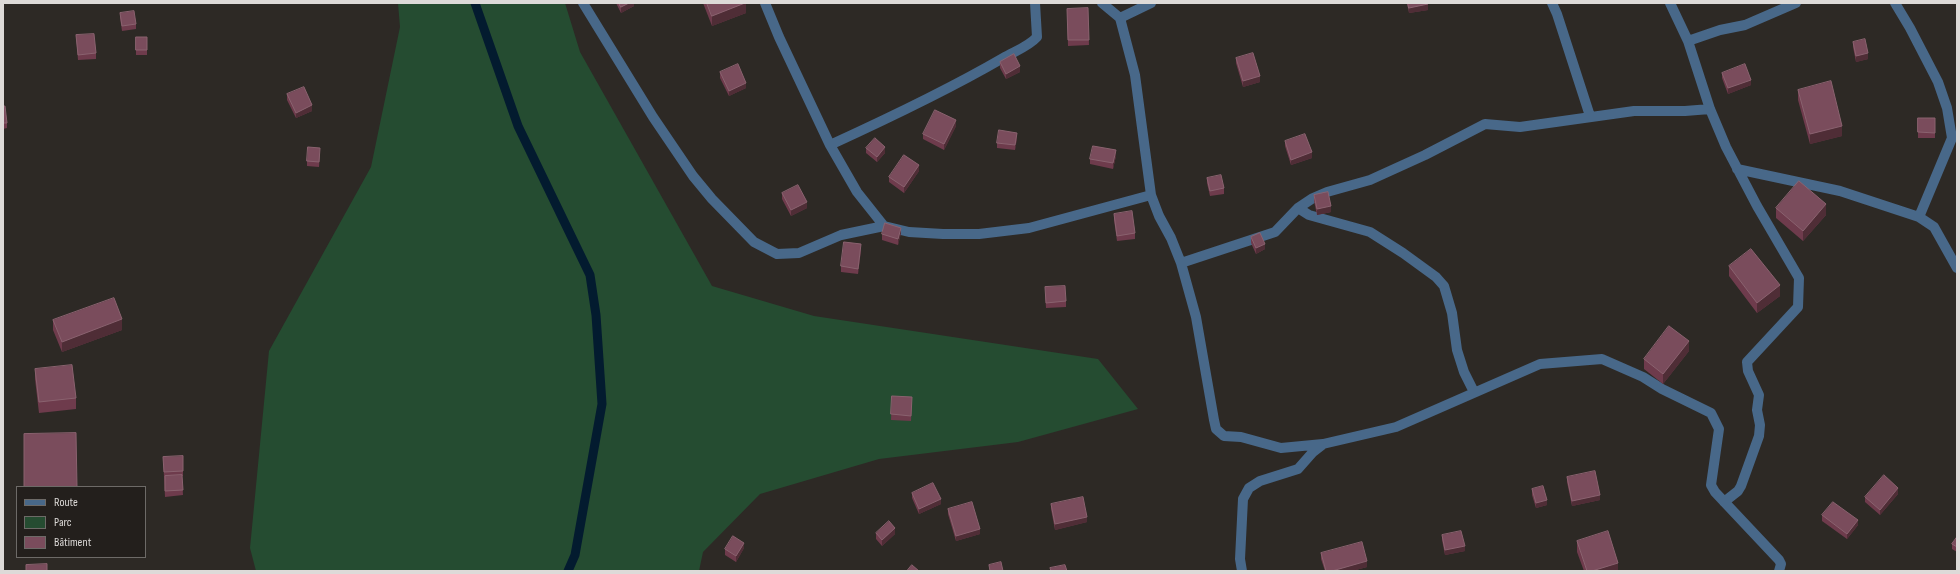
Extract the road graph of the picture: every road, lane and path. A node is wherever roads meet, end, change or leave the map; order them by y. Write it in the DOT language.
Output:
graph roads {
  1 [pos="583,3"];
  2 [pos="765,3"];
  3 [pos="1035,3"];
  4 [pos="1102,3"];
  5 [pos="1151,3"];
  6 [pos="1552,3"];
  7 [pos="1670,3"];
  8 [pos="1796,3"];
  9 [pos="1895,3"];
  10 [pos="1120,18"];
  11 [pos="1688,41"];
  12 [pos="1710,108"];
  13 [pos="1590,116"];
  14 [pos="830,144"];
  15 [pos="1737,168"];
  16 [pos="1151,195"];
  17 [pos="1298,208"];
  18 [pos="1919,217"];
  19 [pos="884,226"];
  20 [pos="1181,264"];
  21 [pos="1957,268"];
  22 [pos="1474,392"];
  23 [pos="1323,444"];
  24 [pos="1724,502"];
  25 [pos="1242,571"];
  26 [pos="1778,571"];
  1 -- 19 [label="street"];
  2 -- 14 [label="street"];
  3 -- 14 [label="street"];
  4 -- 10 [label="street"];
  5 -- 10 [label="street"];
  6 -- 13 [label="street"];
  7 -- 11 [label="street"];
  8 -- 11 [label="street"];
  9 -- 18 [label="street"];
  10 -- 16 [label="street"];
  11 -- 12 [label="street"];
  12 -- 13 [label="street"];
  12 -- 15 [label="street"];
  13 -- 17 [label="street"];
  14 -- 19 [label="street"];
  15 -- 18 [label="street"];
  15 -- 24 [label="street"];
  16 -- 19 [label="street"];
  16 -- 20 [label="street"];
  17 -- 20 [label="street"];
  17 -- 22 [label="street"];
  18 -- 21 [label="street"];
  20 -- 23 [label="street"];
  22 -- 23 [label="street"];
  22 -- 24 [label="street"];
  23 -- 25 [label="street"];
  24 -- 26 [label="street"];
}
